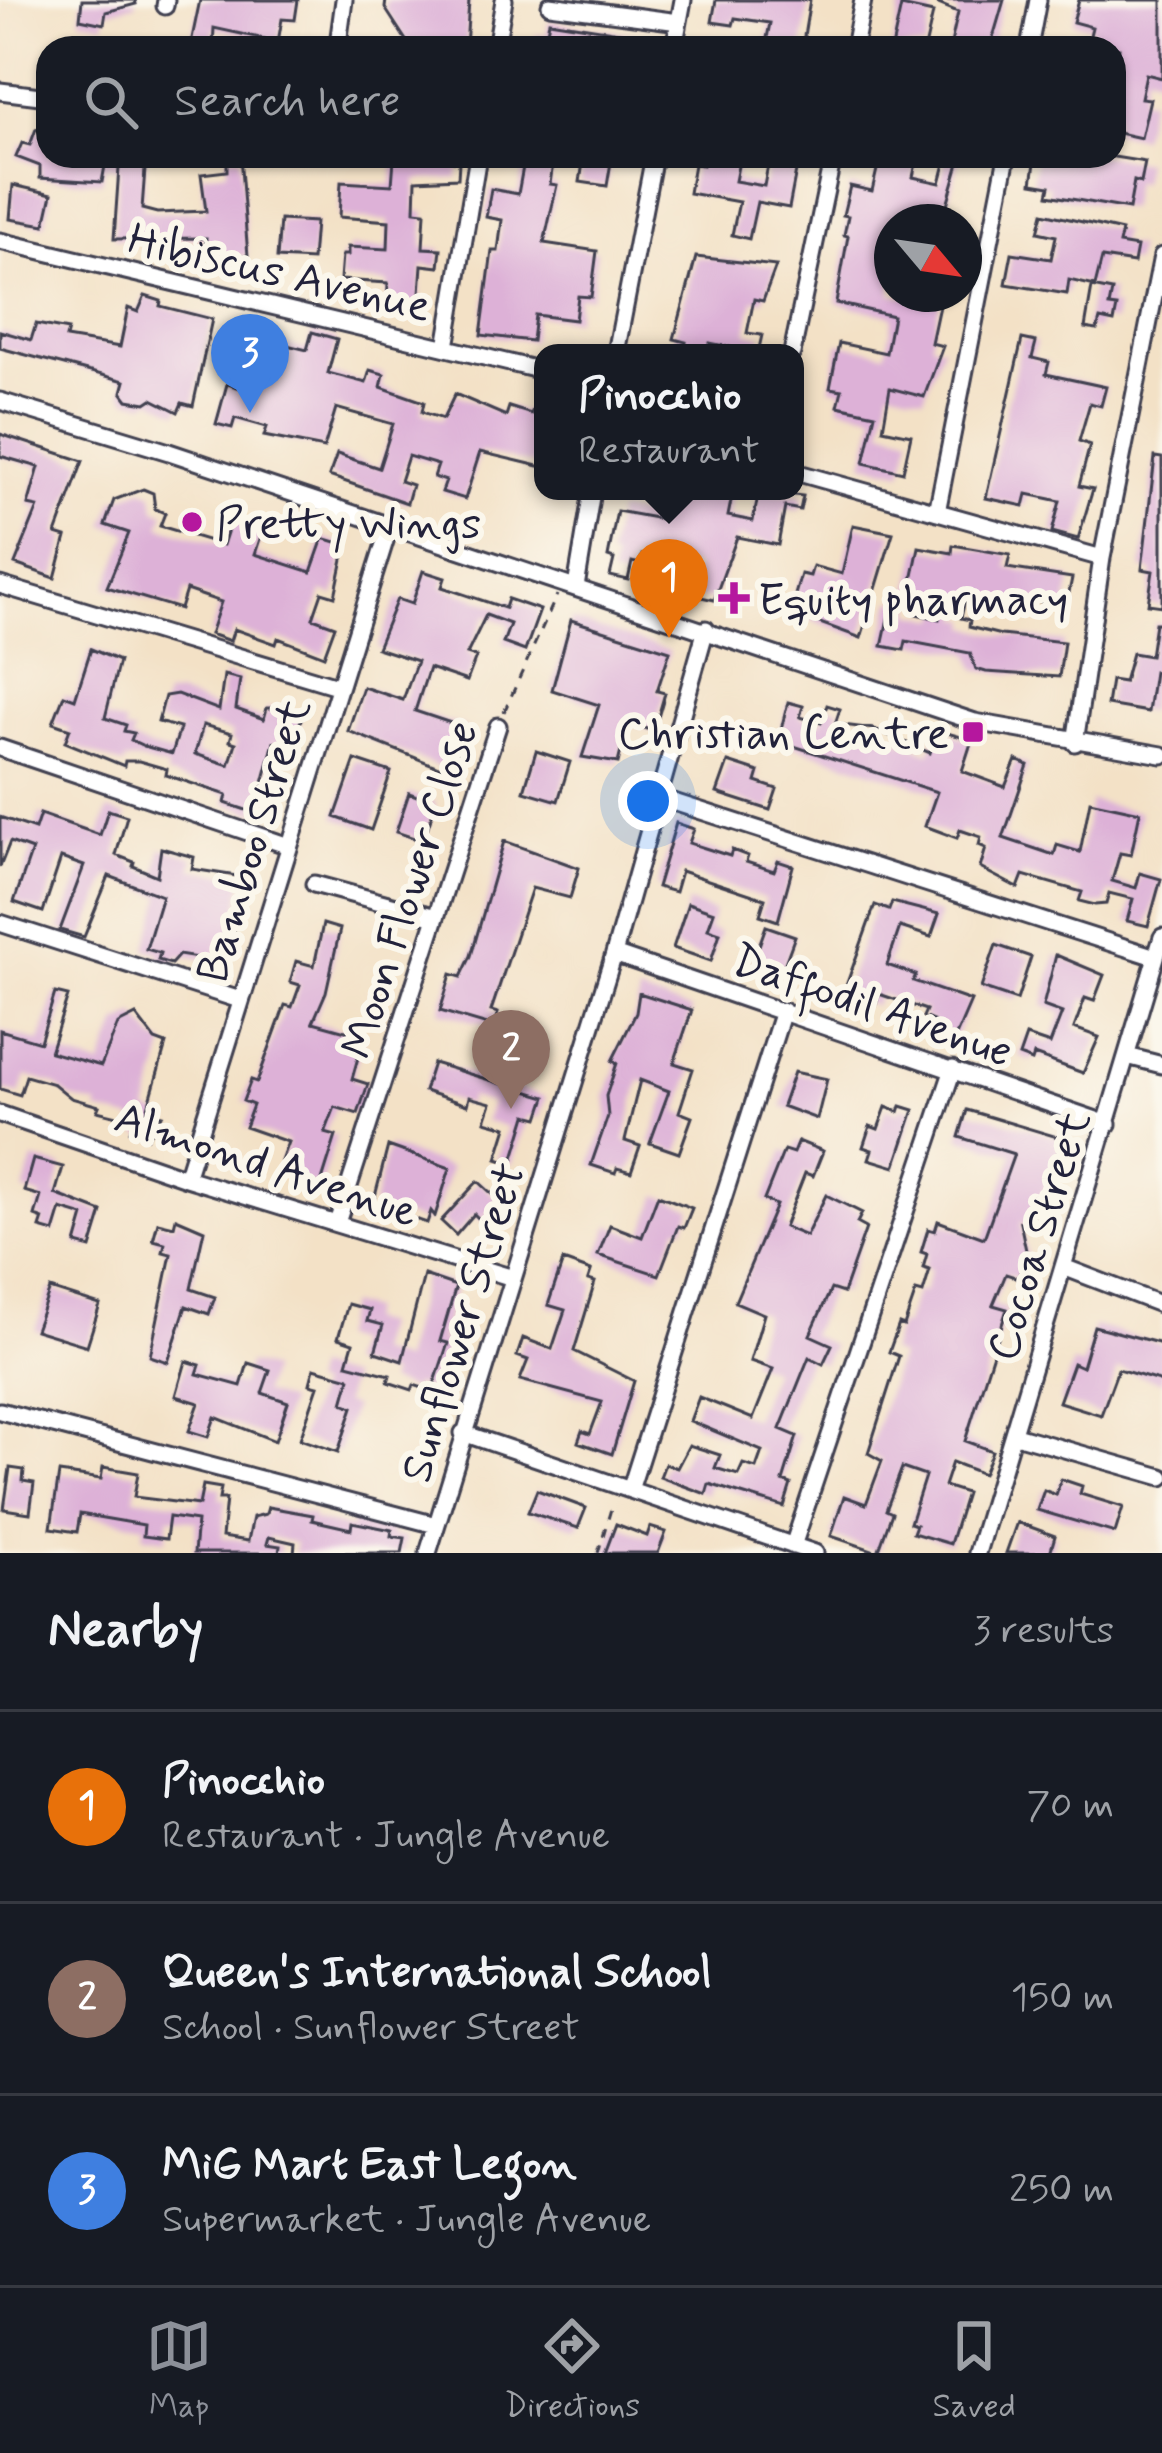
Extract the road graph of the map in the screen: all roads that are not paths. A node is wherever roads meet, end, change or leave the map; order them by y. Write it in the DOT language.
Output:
graph roads {
  1 [pos="344,0"];
  2 [pos="504,0"];
  3 [pos="683,0"];
  4 [pos="863,0"];
  5 [pos="1038,0"];
  6 [pos="550,5"];
  7 [pos="679,22"];
  8 [pos="339,36"];
  9 [pos="498,36"];
  10 [pos="676,36"];
  11 [pos="856,36"];
  12 [pos="1031,36"];
  13 [pos="0,91"];
  14 [pos="36,96"];
  15 [pos="476,168"];
  16 [pos="652,168"];
  17 [pos="831,168"];
  18 [pos="1005,168"];
  19 [pos="0,241"];
  20 [pos="1162,256"];
  21 [pos="618,344"];
  22 [pos="794,344"];
  23 [pos="446,347"];
  24 [pos="534,369"];
  25 [pos="0,401"];
  26 [pos="804,475"];
  27 [pos="590,500"];
  28 [pos="937,512"];
  29 [pos="390,524"];
  30 [pos="1102,558"];
  31 [pos="0,585"];
  32 [pos="569,585"];
  33 [pos="706,629"];
  34 [pos="337,686"];
  35 [pos="498,726"];
  36 [pos="1076,743"];
  37 [pos="0,748"];
  38 [pos="1162,755"];
  39 [pos="658,797"];
  40 [pos="286,844"];
  41 [pos="314,884"];
  42 [pos="436,917"];
  43 [pos="0,923"];
  44 [pos="1162,937"];
  45 [pos="614,954"];
  46 [pos="1155,957"];
  47 [pos="240,1000"];
  48 [pos="783,1011"];
  49 [pos="1127,1056"];
  50 [pos="1162,1065"];
  51 [pos="953,1069"];
  52 [pos="0,1114"];
  53 [pos="1108,1124"];
  54 [pos="186,1178"];
  55 [pos="337,1223"];
  56 [pos="1066,1268"];
  57 [pos="513,1278"];
  58 [pos="1162,1305"];
  59 [pos="0,1411"];
  60 [pos="463,1433"];
  61 [pos="1015,1436"];
  62 [pos="1162,1477"];
  63 [pos="625,1485"];
  64 [pos="436,1525"];
  65 [pos="794,1546"];
  66 [pos="428,1553"];
  67 [pos="814,1553"];
  68 [pos="977,1553"];
  1 -- 8 [label="street"];
  2 -- 9 [label="street"];
  3 -- 7 [label="street"];
  4 -- 11 [label="street"];
  5 -- 12 [label="street"];
  6 -- 7 [label="street"];
  7 -- 10 [label="street"];
  13 -- 14 [label="street"];
  15 -- 23 [label="street"];
  16 -- 21 [label="street"];
  17 -- 22 [label="street"];
  18 -- 28 [label="street"];
  19 -- 23 [label="street, Hibiscus Avenue"];
  20 -- 30 [label="street"];
  23 -- 24 [label="street, Hibiscus Avenue"];
  25 -- 29 [label="street"];
  26 -- 28 [label="street"];
  27 -- 32 [label="street"];
  28 -- 30 [label="street"];
  29 -- 32 [label="street"];
  29 -- 34 [label="street, Bamboo Street"];
  30 -- 36 [label="street"];
  31 -- 34 [label="street"];
  32 -- 33 [label="street"];
  33 -- 36 [label="street"];
  33 -- 39 [label="street, Sunflower Street"];
  34 -- 40 [label="street, Bamboo Street"];
  35 -- 42 [label="street, Moon Flower Close"];
  36 -- 38 [label="street"];
  37 -- 40 [label="street"];
  39 -- 45 [label="street, Sunflower Street"];
  39 -- 46 [label="street"];
  40 -- 47 [label="street, Bamboo Street"];
  41 -- 42 [label="street"];
  42 -- 55 [label="street, Moon Flower Close"];
  43 -- 47 [label="street"];
  44 -- 46 [label="street, Cocoa Street"];
  45 -- 48 [label="street, Daffodil Avenue"];
  45 -- 57 [label="street, Sunflower Street"];
  46 -- 49 [label="street, Cocoa Street"];
  47 -- 54 [label="street, Bamboo Street"];
  48 -- 51 [label="street, Daffodil Avenue"];
  48 -- 63 [label="street"];
  49 -- 50 [label="street"];
  49 -- 53 [label="street, Cocoa Street"];
  51 -- 53 [label="street, Daffodil Avenue"];
  51 -- 65 [label="street"];
  52 -- 54 [label="street, Almond Avenue"];
  53 -- 56 [label="street, Cocoa Street"];
  54 -- 55 [label="street, Almond Avenue"];
  55 -- 57 [label="street, Almond Avenue"];
  56 -- 58 [label="street"];
  56 -- 61 [label="street, Cocoa Street"];
  57 -- 60 [label="street, Sunflower Street"];
  59 -- 64 [label="street"];
  60 -- 63 [label="street"];
  60 -- 64 [label="street, Sunflower Street"];
  61 -- 62 [label="street"];
  61 -- 68 [label="street, Cocoa Street"];
  63 -- 65 [label="street"];
  64 -- 66 [label="street, Sunflower Street"];
  65 -- 67 [label="street"];
}
